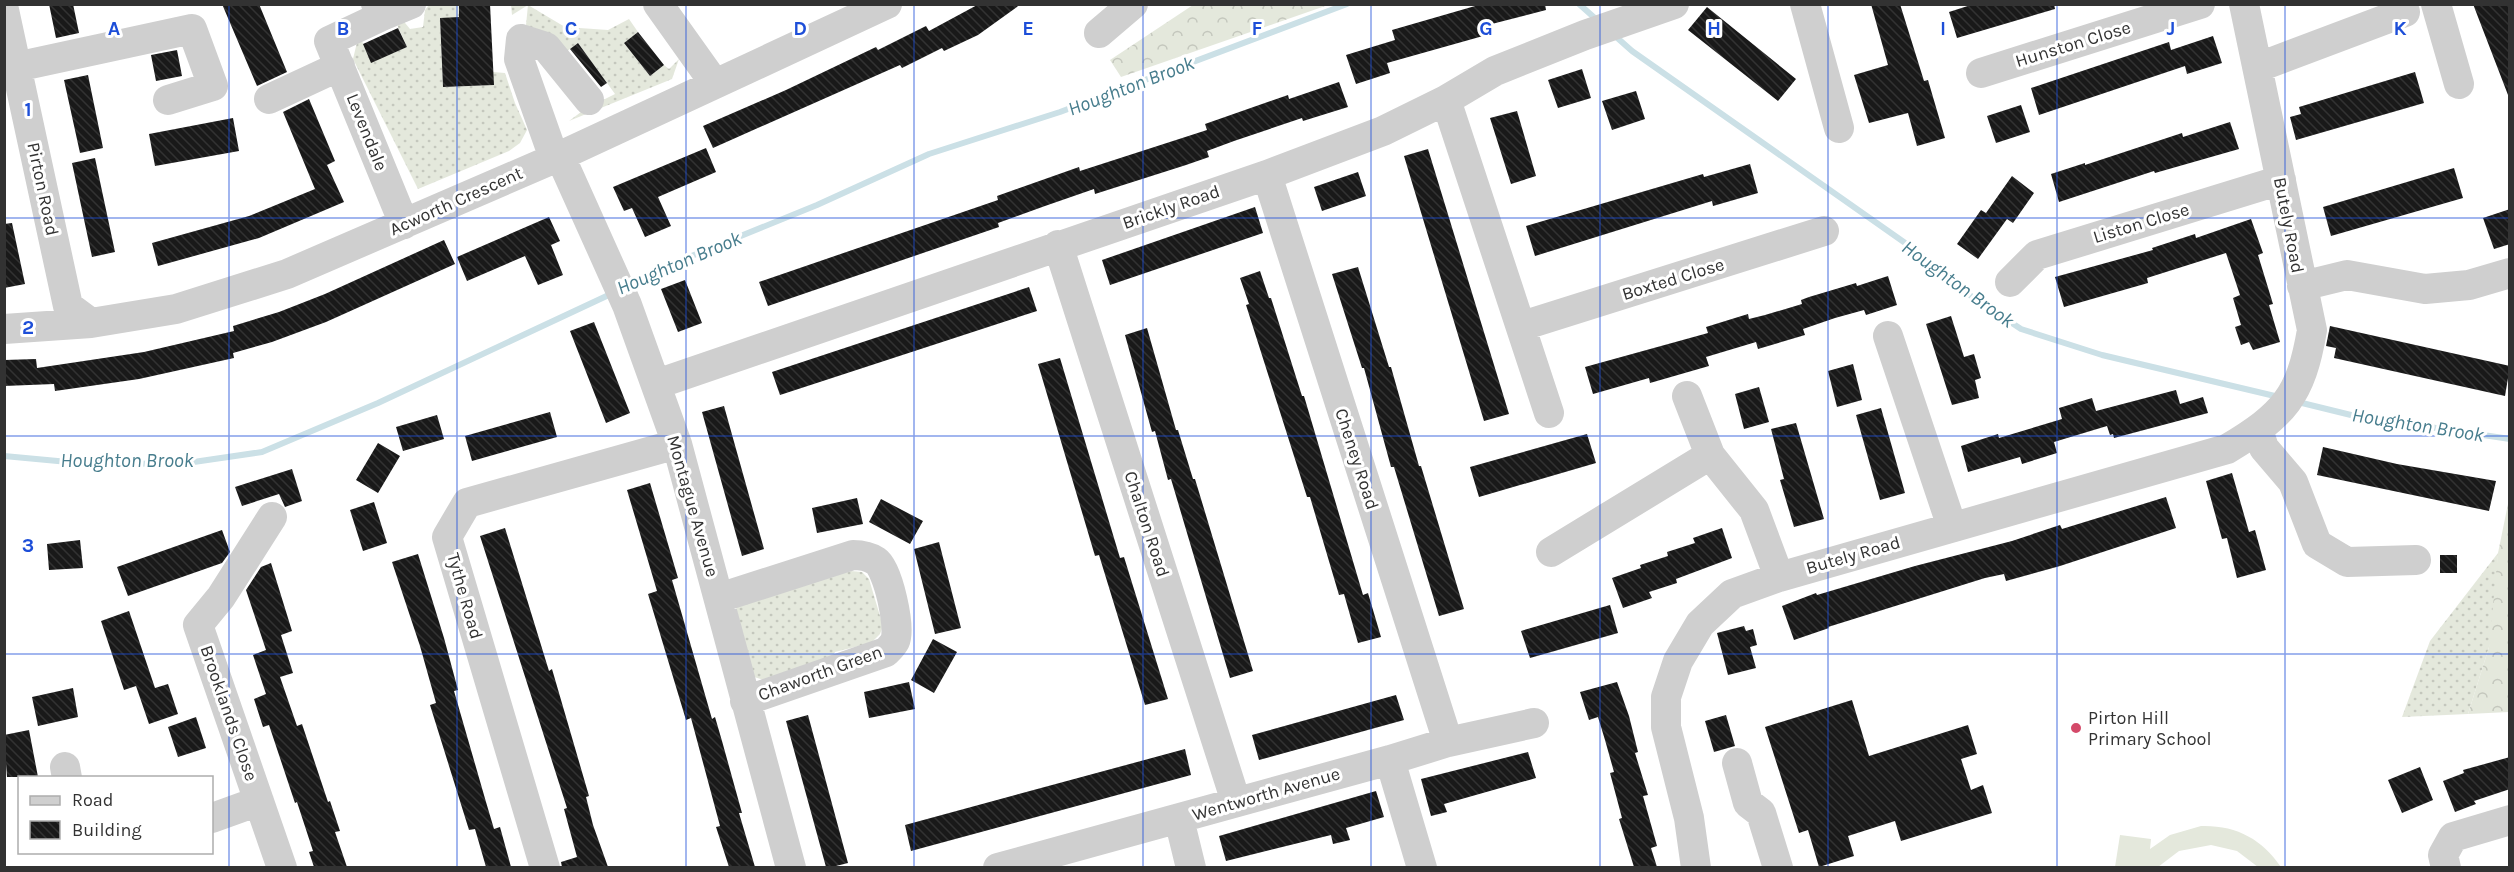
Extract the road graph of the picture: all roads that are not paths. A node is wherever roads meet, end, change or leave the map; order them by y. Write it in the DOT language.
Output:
graph roads {
  1 [pos="411,4"];
  2 [pos="658,4"];
  3 [pos="886,4"];
  4 [pos="1132,4"];
  5 [pos="1674,4"];
  6 [pos="1805,4"];
  7 [pos="2200,4"];
  8 [pos="2244,4"];
  9 [pos="4,10"];
  10 [pos="379,10"];
  11 [pos="2415,10"];
  12 [pos="186,17"];
  13 [pos="1100,33"];
  14 [pos="334,54"];
  15 [pos="16,67"];
  16 [pos="2259,67"];
  17 [pos="1981,74"];
  18 [pos="715,84"];
  19 [pos="2459,84"];
  20 [pos="269,99"];
  21 [pos="168,100"];
  22 [pos="589,100"];
  23 [pos="1446,100"];
  24 [pos="1839,128"];
  25 [pos="557,157"];
  26 [pos="1267,175"];
  27 [pos="2281,180"];
  28 [pos="404,224"];
  29 [pos="1824,231"];
  30 [pos="1058,246"];
  31 [pos="2510,273"];
  32 [pos="2010,282"];
  33 [pos="2302,286"];
  34 [pos="91,322"];
  35 [pos="1522,326"];
  36 [pos="4,329"];
  37 [pos="1888,336"];
  38 [pos="657,384"];
  39 [pos="1687,396"];
  40 [pos="1549,412"];
  41 [pos="2268,422"];
  42 [pos="677,444"];
  43 [pos="1710,455"];
  44 [pos="273,517"];
  45 [pos="1952,527"];
  46 [pos="1551,552"];
  47 [pos="2416,560"];
  48 [pos="1779,577"];
  49 [pos="719,598"];
  50 [pos="745,701"];
  51 [pos="1534,723"];
  52 [pos="1448,742"];
  53 [pos="1390,760"];
  54 [pos="1737,763"];
  55 [pos="259,801"];
  56 [pos="1236,802"];
  57 [pos="213,818"];
  58 [pos="1179,819"];
  59 [pos="2510,820"];
  60 [pos="282,867"];
  61 [pos="545,867"];
  62 [pos="791,867"];
  63 [pos="998,867"];
  64 [pos="1191,867"];
  65 [pos="1422,867"];
  66 [pos="1696,867"];
  67 [pos="1778,867"];
  68 [pos="2446,867"];
  1 -- 10 [label="street"];
  2 -- 18 [label="street"];
  3 -- 18 [label="street, Acworth Crescent"];
  4 -- 13 [label="street"];
  5 -- 23 [label="street, Brickly Road"];
  6 -- 24 [label="street"];
  7 -- 17 [label="street, Hunston Close"];
  8 -- 16 [label="street, Butely Road"];
  9 -- 15 [label="street, Pirton Road"];
  10 -- 14 [label="street"];
  11 -- 16 [label="street"];
  11 -- 19 [label="street"];
  12 -- 15 [label="street"];
  12 -- 21 [label="street"];
  14 -- 20 [label="street"];
  14 -- 28 [label="street, Levendale"];
  15 -- 34 [label="street, Pirton Road"];
  16 -- 27 [label="street, Butely Road"];
  18 -- 25 [label="street, Acworth Crescent"];
  22 -- 25 [label="street, Montague Avenue"];
  23 -- 26 [label="street, Brickly Road"];
  23 -- 35 [label="street"];
  25 -- 28 [label="street, Acworth Crescent"];
  25 -- 38 [label="street, Montague Avenue"];
  26 -- 30 [label="street, Brickly Road"];
  26 -- 52 [label="street, Cheney Road"];
  27 -- 32 [label="street, Liston Close"];
  27 -- 33 [label="street, Butely Road"];
  28 -- 34 [label="street, Acworth Crescent"];
  29 -- 35 [label="street, Boxted Close"];
  30 -- 38 [label="street, Brickly Road"];
  30 -- 56 [label="street, Chalton Road"];
  31 -- 33 [label="street"];
  33 -- 41 [label="street, Butely Road"];
  34 -- 36 [label="street, Acworth Crescent"];
  35 -- 40 [label="street"];
  37 -- 45 [label="street"];
  38 -- 42 [label="street, Montague Avenue"];
  39 -- 43 [label="street"];
  41 -- 45 [label="street, Butely Road"];
  41 -- 47 [label="street"];
  42 -- 49 [label="street, Montague Avenue"];
  42 -- 61 [label="street, Tythe Road"];
  43 -- 46 [label="street"];
  43 -- 48 [label="street"];
  44 -- 55 [label="street, Brooklands Close"];
  45 -- 48 [label="street, Butely Road"];
  48 -- 66 [label="street, Butely Road"];
  49 -- 50 [label="street, Montague Avenue"];
  49 -- 50 [label="street, Chaworth Green"];
  50 -- 62 [label="street, Montague Avenue"];
  51 -- 52 [label="street, Wentworth Avenue"];
  52 -- 53 [label="street, Wentworth Avenue"];
  53 -- 56 [label="street, Wentworth Avenue"];
  53 -- 65 [label="street"];
  54 -- 67 [label="street"];
  55 -- 57 [label="street, Brooklands Close"];
  55 -- 60 [label="street, Brooklands Close"];
  56 -- 58 [label="street, Wentworth Avenue"];
  58 -- 63 [label="street, Wentworth Avenue"];
  58 -- 64 [label="street"];
  59 -- 68 [label="street"];
}
